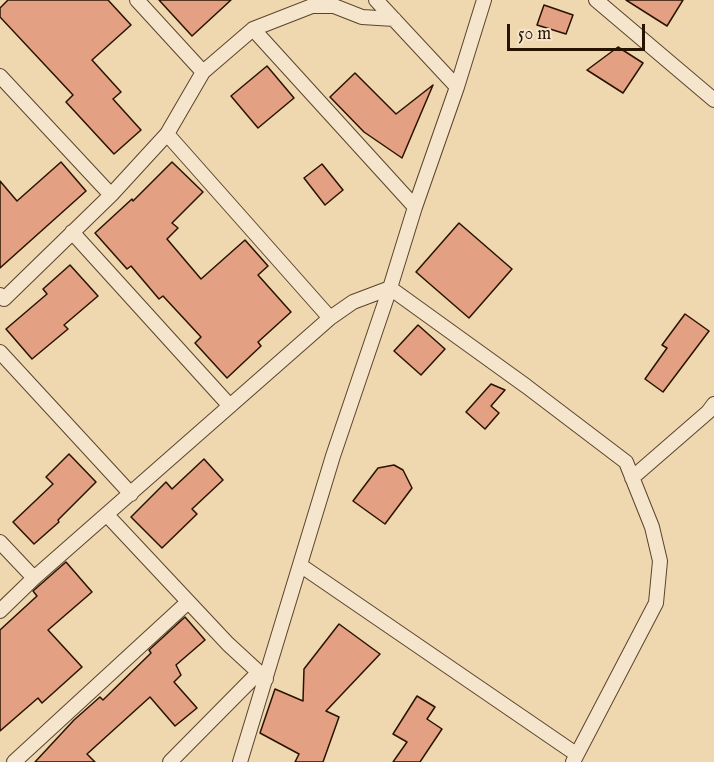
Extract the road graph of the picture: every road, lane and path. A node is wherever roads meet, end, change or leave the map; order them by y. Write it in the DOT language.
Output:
graph roads {
  1 [pos="136,0"];
  2 [pos="376,0"];
  3 [pos="484,0"];
  4 [pos="596,0"];
  5 [pos="394,19"];
  6 [pos="253,29"];
  7 [pos="203,72"];
  8 [pos="0,76"];
  9 [pos="457,87"];
  10 [pos="714,100"];
  11 [pos="168,134"];
  12 [pos="111,195"];
  13 [pos="415,207"];
  14 [pos="72,232"];
  15 [pos="390,288"];
  16 [pos="1,301"];
  17 [pos="330,318"];
  18 [pos="0,352"];
  19 [pos="714,404"];
  20 [pos="229,405"];
  21 [pos="632,478"];
  22 [pos="131,494"];
  23 [pos="107,515"];
  24 [pos="0,542"];
  25 [pos="300,565"];
  26 [pos="34,578"];
  27 [pos="188,602"];
  28 [pos="0,611"];
  29 [pos="262,675"];
  30 [pos="575,758"];
  31 [pos="14,762"];
  32 [pos="170,762"];
  33 [pos="240,762"];
  1 -- 7 [label="street"];
  2 -- 5 [label="street"];
  3 -- 9 [label="street"];
  4 -- 10 [label="street"];
  5 -- 6 [label="street"];
  5 -- 9 [label="street"];
  6 -- 7 [label="street"];
  6 -- 13 [label="street"];
  7 -- 11 [label="street"];
  8 -- 12 [label="street"];
  9 -- 13 [label="street"];
  11 -- 12 [label="street"];
  11 -- 17 [label="street"];
  12 -- 14 [label="street"];
  13 -- 15 [label="street"];
  14 -- 16 [label="street"];
  14 -- 20 [label="street"];
  15 -- 17 [label="street"];
  15 -- 21 [label="street"];
  15 -- 25 [label="street"];
  17 -- 20 [label="street"];
  18 -- 22 [label="street"];
  19 -- 21 [label="street"];
  20 -- 22 [label="street"];
  21 -- 30 [label="street"];
  22 -- 23 [label="street"];
  23 -- 26 [label="street"];
  23 -- 27 [label="street"];
  24 -- 26 [label="street"];
  25 -- 29 [label="street"];
  25 -- 30 [label="street"];
  26 -- 28 [label="street"];
  27 -- 29 [label="street"];
  27 -- 31 [label="street"];
  29 -- 32 [label="street"];
  29 -- 33 [label="street"];
}
